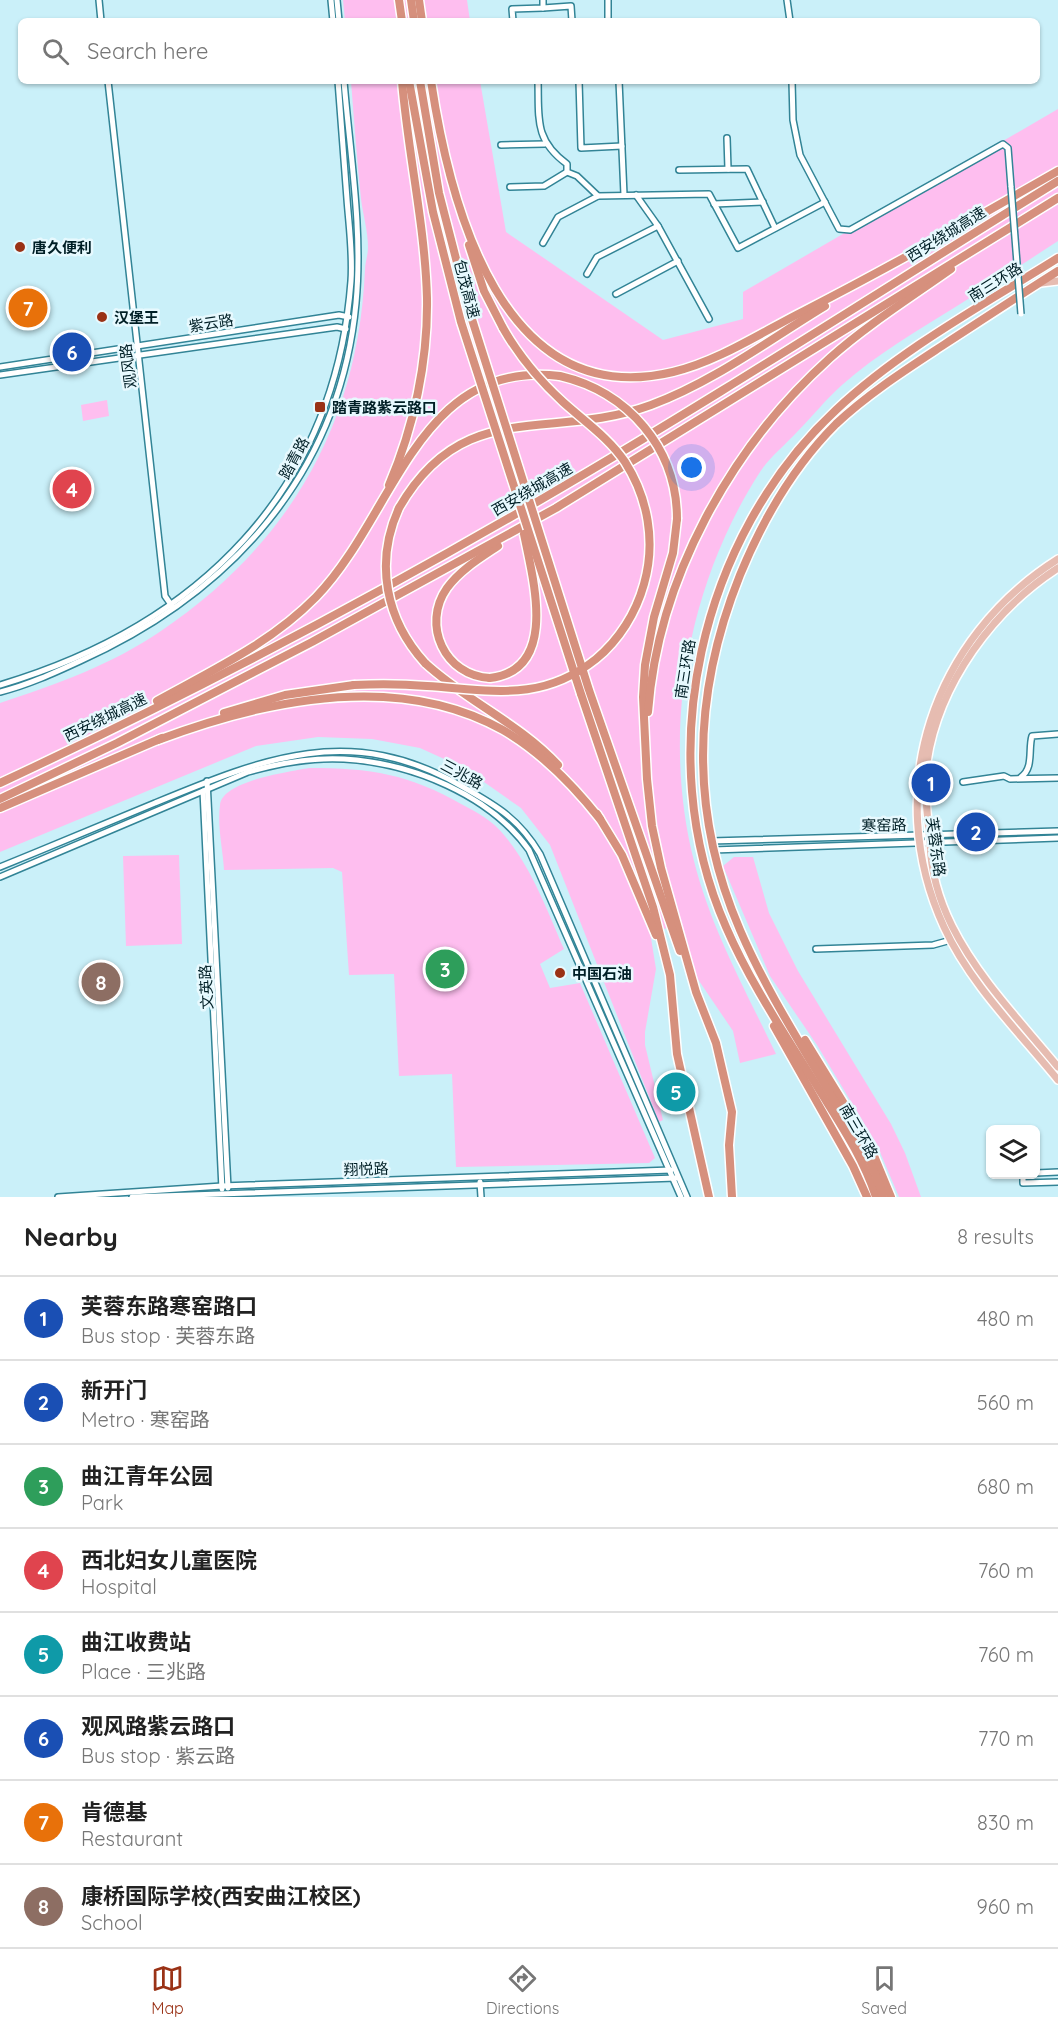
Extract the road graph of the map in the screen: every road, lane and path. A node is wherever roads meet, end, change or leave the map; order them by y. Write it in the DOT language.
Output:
graph roads {
  1 [pos="99,0"];
  2 [pos="331,0"];
  3 [pos="337,0"];
  4 [pos="398,0"];
  5 [pos="411,0"];
  6 [pos="419,0"];
  7 [pos="543,0"];
  8 [pos="608,0"];
  9 [pos="787,0"];
  10 [pos="543,8"];
  11 [pos="101,18"];
  12 [pos="333,18"];
  13 [pos="339,18"];
  14 [pos="400,18"];
  15 [pos="414,18"];
  16 [pos="422,18"];
  17 [pos="513,18"];
  18 [pos="572,18"];
  19 [pos="608,18"];
  20 [pos="790,18"];
  21 [pos="108,84"];
  22 [pos="338,84"];
  23 [pos="344,84"];
  24 [pos="402,84"];
  25 [pos="411,84"];
  26 [pos="421,84"];
  27 [pos="432,84"];
  28 [pos="538,84"];
  29 [pos="579,84"];
  30 [pos="620,84"];
  31 [pos="792,84"];
  32 [pos="727,138"];
  33 [pos="545,144"];
  34 [pos="501,145"];
  35 [pos="622,146"];
  36 [pos="728,169"];
  37 [pos="679,170"];
  38 [pos="1058,171"];
  39 [pos="567,172"];
  40 [pos="1058,181"];
  41 [pos="510,187"];
  42 [pos="624,195"];
  43 [pos="636,195"];
  44 [pos="598,196"];
  45 [pos="1058,198"];
  46 [pos="763,202"];
  47 [pos="825,202"];
  48 [pos="459,204"];
  49 [pos="714,204"];
  50 [pos="658,226"];
  51 [pos="775,228"];
  52 [pos="1008,229"];
  53 [pos="543,243"];
  54 [pos="1058,258"];
  55 [pos="678,261"];
  56 [pos="1058,271"];
  57 [pos="881,272"];
  58 [pos="587,274"];
  59 [pos="1058,281"];
  60 [pos="1039,283"];
  61 [pos="616,294"];
  62 [pos="1021,314"];
  63 [pos="350,317"];
  64 [pos="710,319"];
  65 [pos="344,329"];
  66 [pos="352,330"];
  67 [pos="137,347"];
  68 [pos="139,356"];
  69 [pos="0,367"];
  70 [pos="0,375"];
  71 [pos="517,498"];
  72 [pos="374,516"];
  73 [pos="543,516"];
  74 [pos="1058,559"];
  75 [pos="1058,568"];
  76 [pos="173,607"];
  77 [pos="0,684"];
  78 [pos="0,692"];
  79 [pos="585,692"];
  80 [pos="1058,734"];
  81 [pos="158,740"];
  82 [pos="645,745"];
  83 [pos="74,747"];
  84 [pos="1020,778"];
  85 [pos="1058,778"];
  86 [pos="205,782"];
  87 [pos="963,782"];
  88 [pos="0,783"];
  89 [pos="206,791"];
  90 [pos="0,799"];
  91 [pos="0,808"];
  92 [pos="600,819"];
  93 [pos="1058,831"];
  94 [pos="1058,838"];
  95 [pos="920,839"];
  96 [pos="929,839"];
  97 [pos="712,846"];
  98 [pos="0,867"];
  99 [pos="0,877"];
  100 [pos="951,940"];
  101 [pos="816,949"];
  102 [pos="668,966"];
  103 [pos="694,984"];
  104 [pos="781,1007"];
  105 [pos="769,1011"];
  106 [pos="809,1066"];
  107 [pos="1058,1067"];
  108 [pos="1058,1080"];
  109 [pos="673,1170"];
  110 [pos="1058,1172"];
  111 [pos="1040,1173"];
  112 [pos="480,1178"];
  113 [pos="676,1178"];
  114 [pos="1023,1179"];
  115 [pos="1058,1182"];
  116 [pos="480,1185"];
  117 [pos="225,1190"];
  118 [pos="58,1197"];
  119 [pos="132,1197"];
  120 [pos="481,1197"];
  121 [pos="681,1197"];
  122 [pos="687,1197"];
  123 [pos="709,1197"];
  124 [pos="732,1197"];
  125 [pos="867,1197"];
  126 [pos="876,1197"];
  127 [pos="883,1197"];
  128 [pos="891,1197"];
  1 -- 11 [label="street"];
  2 -- 12 [label="street"];
  3 -- 13 [label="street"];
  4 -- 14 [label="highway"];
  5 -- 15 [label="highway"];
  6 -- 16 [label="highway"];
  7 -- 10 [label="street"];
  8 -- 19 [label="street"];
  9 -- 20 [label="street"];
  10 -- 17 [label="street"];
  10 -- 18 [label="street"];
  21 -- 67 [label="street, 观风路"];
  22 -- 63 [label="street, 踏青路"];
  23 -- 63 [label="street, 踏青路"];
  24 -- 72 [label="highway"];
  25 -- 71 [label="highway, 包茂高速, bridge"];
  26 -- 79 [label="highway, bridge"];
  27 -- 48 [label="highway"];
  28 -- 33 [label="street"];
  29 -- 35 [label="street"];
  30 -- 35 [label="street"];
  31 -- 47 [label="street"];
  32 -- 36 [label="street"];
  33 -- 34 [label="street"];
  33 -- 39 [label="street"];
  35 -- 42 [label="street"];
  36 -- 37 [label="street"];
  36 -- 46 [label="street"];
  38 -- 57 [label="highway"];
  39 -- 41 [label="street"];
  39 -- 44 [label="street"];
  40 -- 83 [label="highway, 西安绕城高速"];
  42 -- 43 [label="street"];
  42 -- 44 [label="street"];
  43 -- 49 [label="street"];
  43 -- 50 [label="street"];
  44 -- 53 [label="street"];
  45 -- 52 [label="highway, 西安绕城高速"];
  46 -- 49 [label="street"];
  46 -- 51 [label="street"];
  47 -- 51 [label="street"];
  47 -- 62 [label="street, bridge"];
  48 -- 57 [label="highway"];
  48 -- 81 [label="highway, bridge"];
  49 -- 51 [label="street"];
  50 -- 55 [label="street"];
  50 -- 58 [label="street"];
  52 -- 73 [label="highway, 西安绕城高速"];
  52 -- 82 [label="highway"];
  54 -- 105 [label="highway, 南三环路"];
  55 -- 61 [label="street"];
  55 -- 64 [label="street"];
  56 -- 60 [label="highway, 南三环路"];
  57 -- 92 [label="highway, bridge"];
  59 -- 60 [label="main road"];
  60 -- 97 [label="highway, 南三环路"];
  63 -- 65 [label="street, 踏青路"];
  63 -- 66 [label="street, 踏青路"];
  63 -- 67 [label="street, 紫云路"];
  65 -- 66 [label="street, 紫云路"];
  65 -- 68 [label="street, 紫云路"];
  65 -- 76 [label="street, 踏青路"];
  66 -- 76 [label="street, 踏青路"];
  67 -- 68 [label="street, 观风路"];
  67 -- 69 [label="street, 紫云路"];
  68 -- 70 [label="street, 紫云路"];
  68 -- 76 [label="street, 观风路"];
  71 -- 73 [label="highway, bridge"];
  71 -- 79 [label="highway, bridge"];
  72 -- 82 [label="highway, bridge"];
  72 -- 83 [label="highway"];
  73 -- 90 [label="highway, 西安绕城高速"];
  74 -- 95 [label="main road, 芙蓉东路"];
  75 -- 96 [label="main road, 芙蓉东路"];
  76 -- 77 [label="street, 踏青路"];
  76 -- 78 [label="street, 踏青路"];
  79 -- 102 [label="highway"];
  79 -- 103 [label="highway"];
  80 -- 84 [label="street"];
  81 -- 91 [label="highway"];
  81 -- 92 [label="highway"];
  82 -- 103 [label="highway"];
  83 -- 88 [label="highway, 西安绕城高速"];
  84 -- 85 [label="street"];
  84 -- 87 [label="street"];
  86 -- 89 [label="street, 文英路"];
  86 -- 98 [label="street, 三兆路"];
  86 -- 109 [label="street, 三兆路"];
  89 -- 99 [label="street, 三兆路"];
  89 -- 109 [label="street, 三兆路"];
  89 -- 117 [label="street, 文英路"];
  92 -- 102 [label="highway"];
  93 -- 96 [label="street, 寒窑路"];
  94 -- 96 [label="street, 寒窑路"];
  95 -- 96 [label="street, 寒窑路"];
  95 -- 97 [label="street, 寒窑路"];
  95 -- 97 [label="street, 寒窑路"];
  95 -- 100 [label="main road, 芙蓉东路"];
  96 -- 107 [label="main road, 芙蓉东路"];
  97 -- 104 [label="highway, 南三环路"];
  100 -- 101 [label="street"];
  100 -- 108 [label="main road, 芙蓉东路"];
  102 -- 123 [label="highway"];
  103 -- 124 [label="highway"];
  104 -- 106 [label="highway, 南三环路"];
  104 -- 128 [label="highway"];
  105 -- 106 [label="highway, 南三环路"];
  105 -- 125 [label="highway"];
  106 -- 126 [label="highway, 南三环路"];
  106 -- 127 [label="highway, 南三环路"];
  109 -- 112 [label="street, 翔悦路"];
  109 -- 113 [label="street, 三兆路"];
  110 -- 111 [label="street"];
  112 -- 116 [label="street"];
  112 -- 117 [label="street, 翔悦路"];
  113 -- 116 [label="street, 翔悦路"];
  113 -- 121 [label="street, 三兆路"];
  113 -- 122 [label="street, 三兆路"];
  114 -- 115 [label="street"];
  116 -- 117 [label="street, 翔悦路"];
  116 -- 120 [label="street"];
  117 -- 118 [label="street, 翔悦路"];
  117 -- 119 [label="street, 翔悦路"];
}
